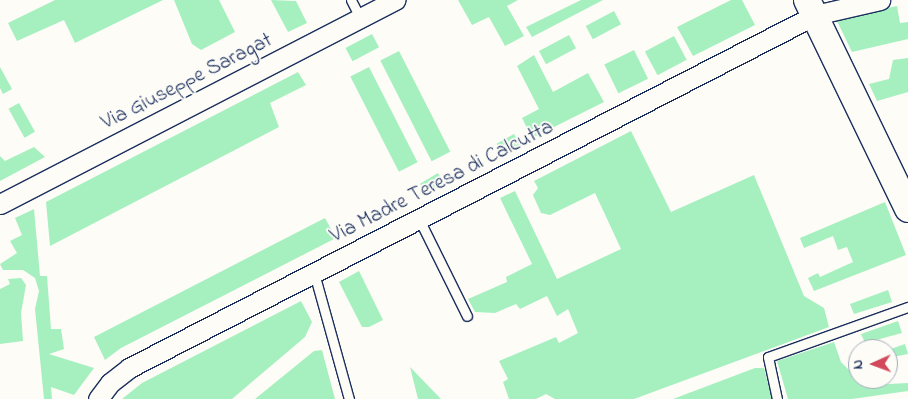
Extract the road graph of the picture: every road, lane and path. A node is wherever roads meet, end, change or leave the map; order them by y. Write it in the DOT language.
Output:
graph roads {
  1 [pos="351,0"];
  2 [pos="396,0"];
  3 [pos="880,0"];
  4 [pos="811,7"];
  5 [pos="360,18"];
  6 [pos="0,204"];
  7 [pos="908,209"];
  8 [pos="418,219"];
  9 [pos="314,273"];
  10 [pos="908,307"];
  11 [pos="466,316"];
  12 [pos="98,399"];
  13 [pos="350,399"];
  14 [pos="777,399"];
  1 -- 5 [label="lane"];
  2 -- 5 [label="street, Via Giuseppe Saragat"];
  3 -- 4 [label="street, Via Madre Teresa di Calcutta"];
  4 -- 7 [label="main road"];
  4 -- 8 [label="street, Via Madre Teresa di Calcutta"];
  5 -- 6 [label="street, Via Giuseppe Saragat"];
  8 -- 9 [label="street, Via Madre Teresa di Calcutta"];
  8 -- 11 [label="lane"];
  9 -- 12 [label="street, Via Madre Teresa di Calcutta"];
  9 -- 13 [label="lane"];
  10 -- 14 [label="lane"];
}
